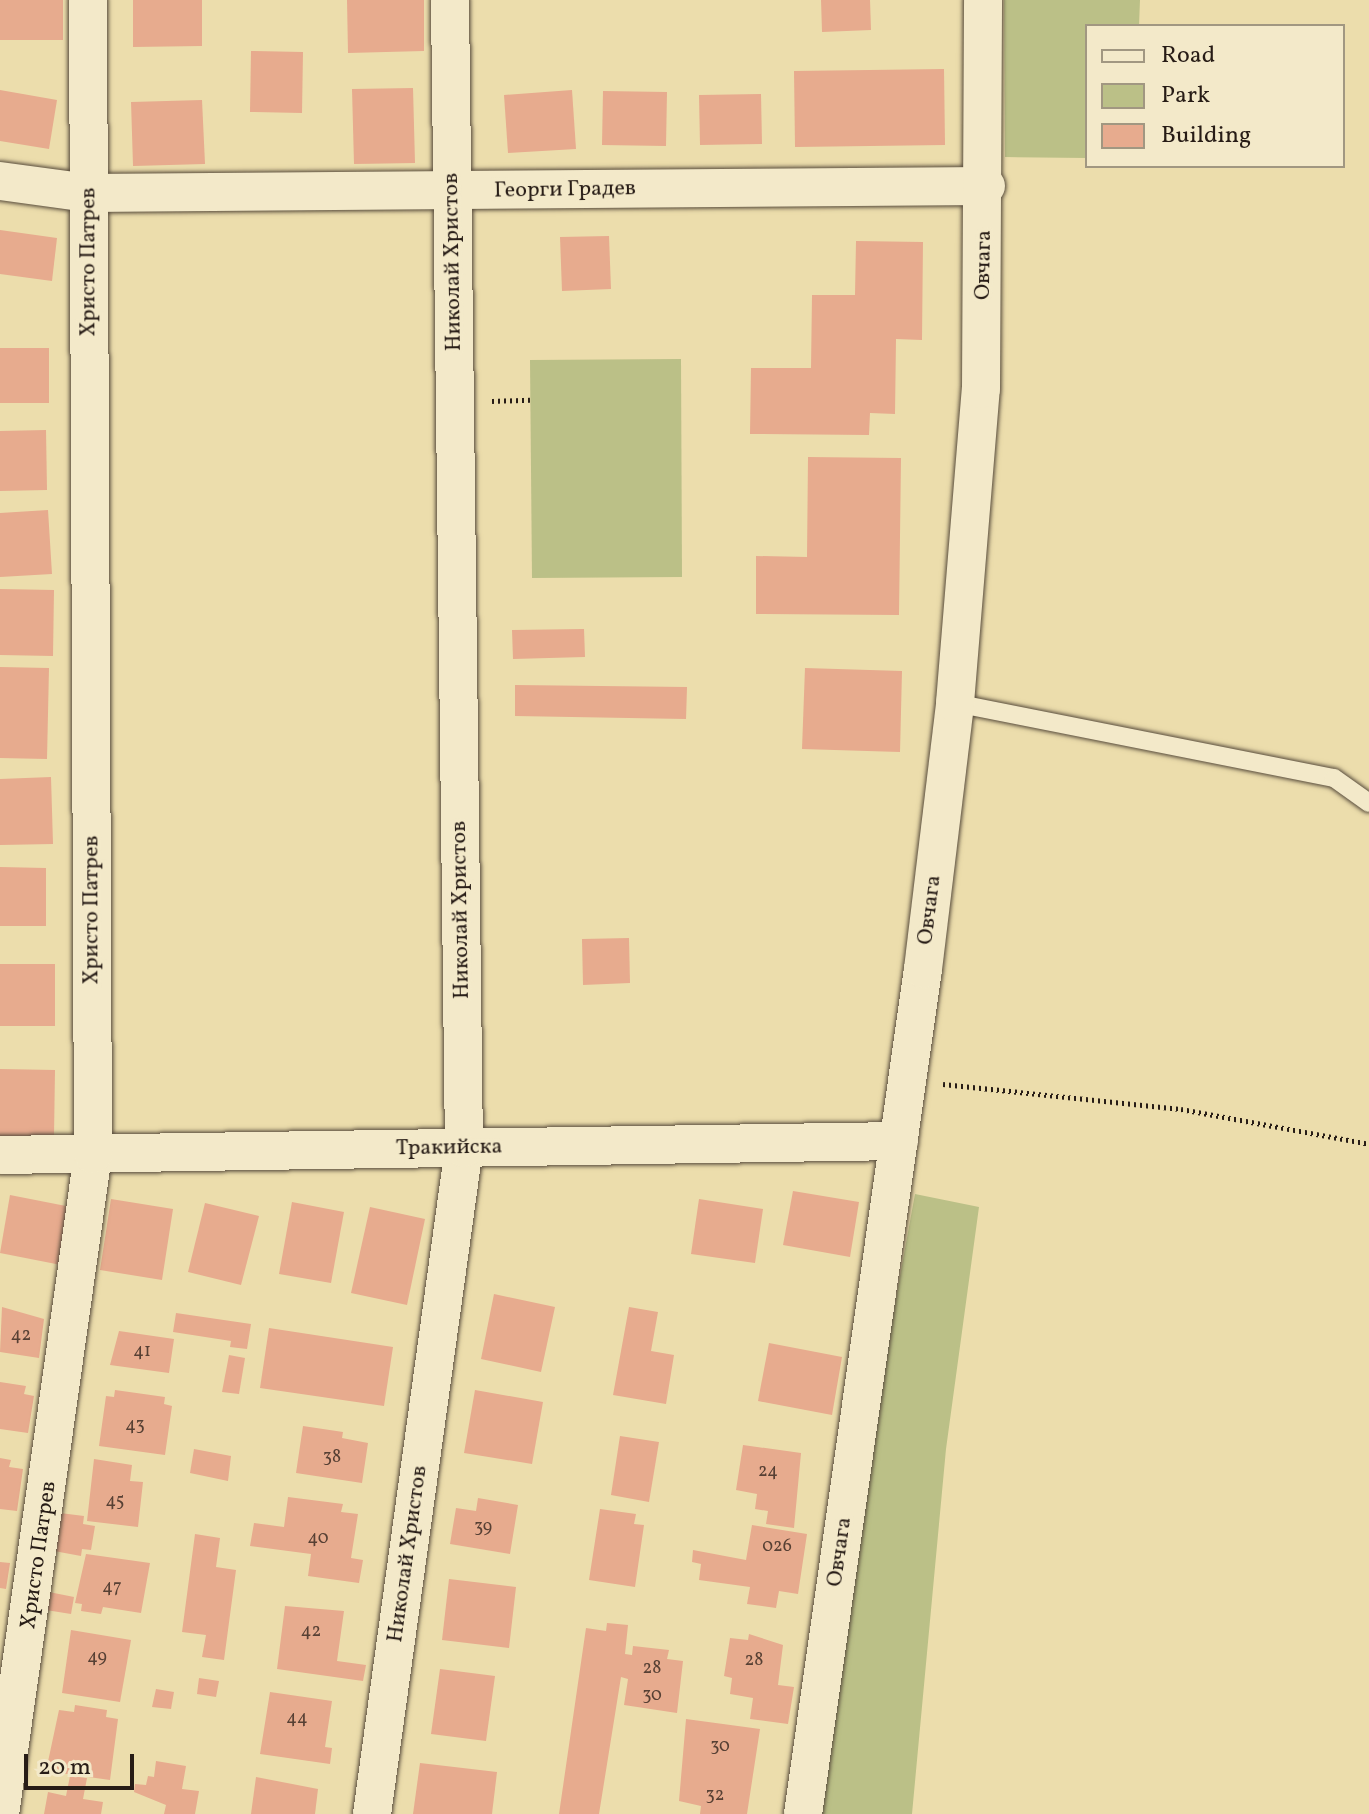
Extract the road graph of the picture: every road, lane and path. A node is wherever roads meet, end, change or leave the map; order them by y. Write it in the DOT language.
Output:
graph roads {
  1 [pos="88,0"];
  2 [pos="450,0"];
  3 [pos="983,0"];
  4 [pos="0,181"];
  5 [pos="986,186"];
  6 [pos="452,191"];
  7 [pos="89,193"];
  8 [pos="955,703"];
  9 [pos="1369,803"];
  10 [pos="907,1081"];
  11 [pos="899,1141"];
  12 [pos="1369,1144"];
  13 [pos="464,1148"];
  14 [pos="93,1154"];
  15 [pos="0,1155"];
  16 [pos="0,1814"];
  17 [pos="372,1814"];
  18 [pos="803,1814"];
  1 -- 7 [label="street, Христо Патрев"];
  2 -- 6 [label="street, Николай Христов"];
  3 -- 5 [label="street, Овчага"];
  4 -- 7 [label="street, Георги Градев"];
  5 -- 6 [label="street, Георги Градев"];
  5 -- 8 [label="street, Овчага"];
  6 -- 7 [label="street, Георги Градев"];
  6 -- 13 [label="street, Николай Христов"];
  7 -- 14 [label="street, Христо Патрев"];
  8 -- 9 [label="lane"];
  8 -- 10 [label="street, Овчага"];
  10 -- 11 [label="street, Овчага"];
  10 -- 12 [label="path"];
  11 -- 13 [label="street, Тракийска"];
  11 -- 18 [label="street, Овчага"];
  13 -- 14 [label="street, Тракийска"];
  13 -- 17 [label="street, Николай Христов"];
  14 -- 15 [label="street, Тракийска"];
  14 -- 16 [label="street, Христо Патрев"];
}
